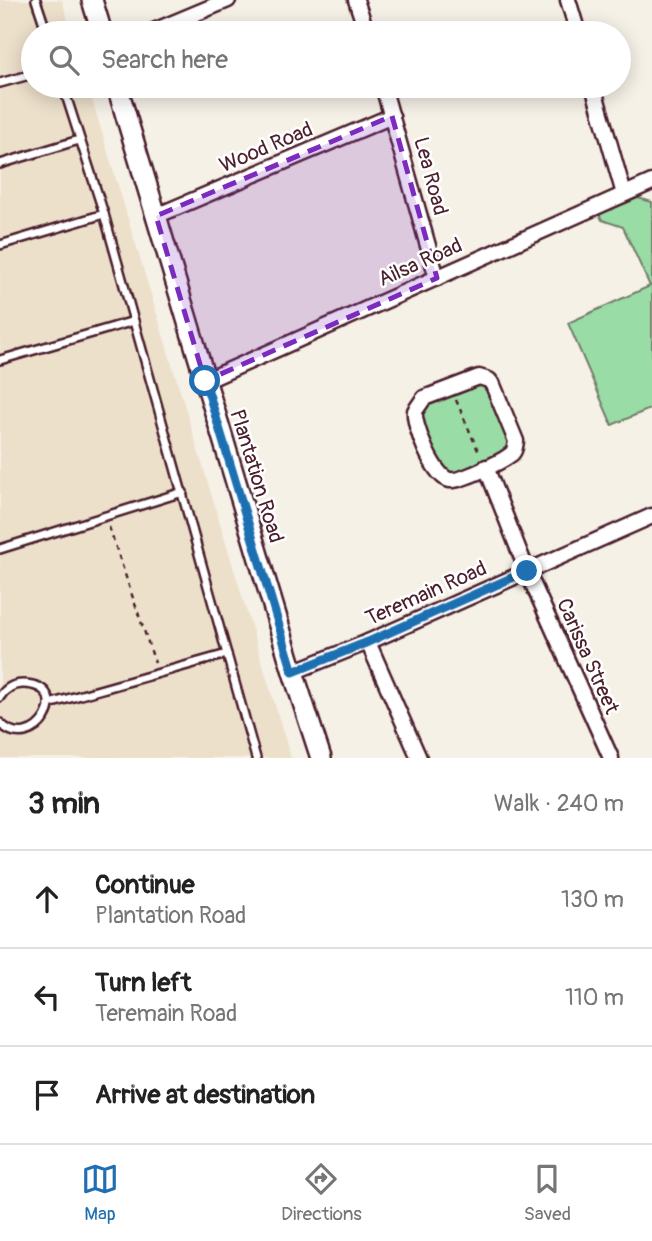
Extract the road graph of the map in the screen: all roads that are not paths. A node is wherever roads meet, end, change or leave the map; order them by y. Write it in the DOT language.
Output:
graph roads {
  1 [pos="36,0"];
  2 [pos="92,0"];
  3 [pos="228,0"];
  4 [pos="356,0"];
  5 [pos="568,0"];
  6 [pos="43,21"];
  7 [pos="98,21"];
  8 [pos="178,21"];
  9 [pos="363,21"];
  10 [pos="574,21"];
  11 [pos="21,77"];
  12 [pos="0,83"];
  13 [pos="66,98"];
  14 [pos="121,98"];
  15 [pos="387,98"];
  16 [pos="596,98"];
  17 [pos="392,116"];
  18 [pos="79,141"];
  19 [pos="0,164"];
  20 [pos="652,182"];
  21 [pos="624,194"];
  22 [pos="104,214"];
  23 [pos="156,216"];
  24 [pos="0,245"];
  25 [pos="437,278"];
  26 [pos="134,321"];
  27 [pos="0,360"];
  28 [pos="205,381"];
  29 [pos="486,467"];
  30 [pos="183,492"];
  31 [pos="652,516"];
  32 [pos="0,549"];
  33 [pos="527,571"];
  34 [pos="368,642"];
  35 [pos="227,654"];
  36 [pos="293,672"];
  37 [pos="0,697"];
  38 [pos="49,704"];
  39 [pos="0,723"];
  40 [pos="255,758"];
  41 [pos="321,758"];
  42 [pos="419,758"];
  43 [pos="611,758"];
  1 -- 6 [label="lane"];
  2 -- 7 [label="street"];
  3 -- 8 [label="street"];
  4 -- 9 [label="street"];
  5 -- 10 [label="street"];
  11 -- 12 [label="lane"];
  13 -- 18 [label="lane"];
  14 -- 23 [label="street, Plantation Road"];
  15 -- 17 [label="street, Lea Road"];
  16 -- 21 [label="street"];
  17 -- 23 [label="street, Wood Road"];
  17 -- 25 [label="street, Lea Road"];
  18 -- 19 [label="lane"];
  18 -- 22 [label="lane"];
  20 -- 21 [label="street, Ailsa Road"];
  21 -- 25 [label="street, Ailsa Road"];
  22 -- 24 [label="lane"];
  22 -- 26 [label="lane"];
  23 -- 28 [label="street, Plantation Road"];
  25 -- 28 [label="street, Ailsa Road"];
  26 -- 27 [label="lane"];
  26 -- 30 [label="lane"];
  28 -- 36 [label="street, Plantation Road"];
  29 -- 29 [label="street"];
  29 -- 33 [label="street, Carissa Street"];
  30 -- 32 [label="lane"];
  30 -- 35 [label="lane"];
  31 -- 33 [label="street, Teremain Road"];
  33 -- 34 [label="street, Teremain Road"];
  33 -- 43 [label="street, Carissa Street"];
  34 -- 36 [label="street, Teremain Road"];
  34 -- 42 [label="street"];
  35 -- 38 [label="lane"];
  35 -- 40 [label="lane"];
  36 -- 41 [label="street, Plantation Road"];
  37 -- 38 [label="lane"];
  38 -- 39 [label="lane"];
}
